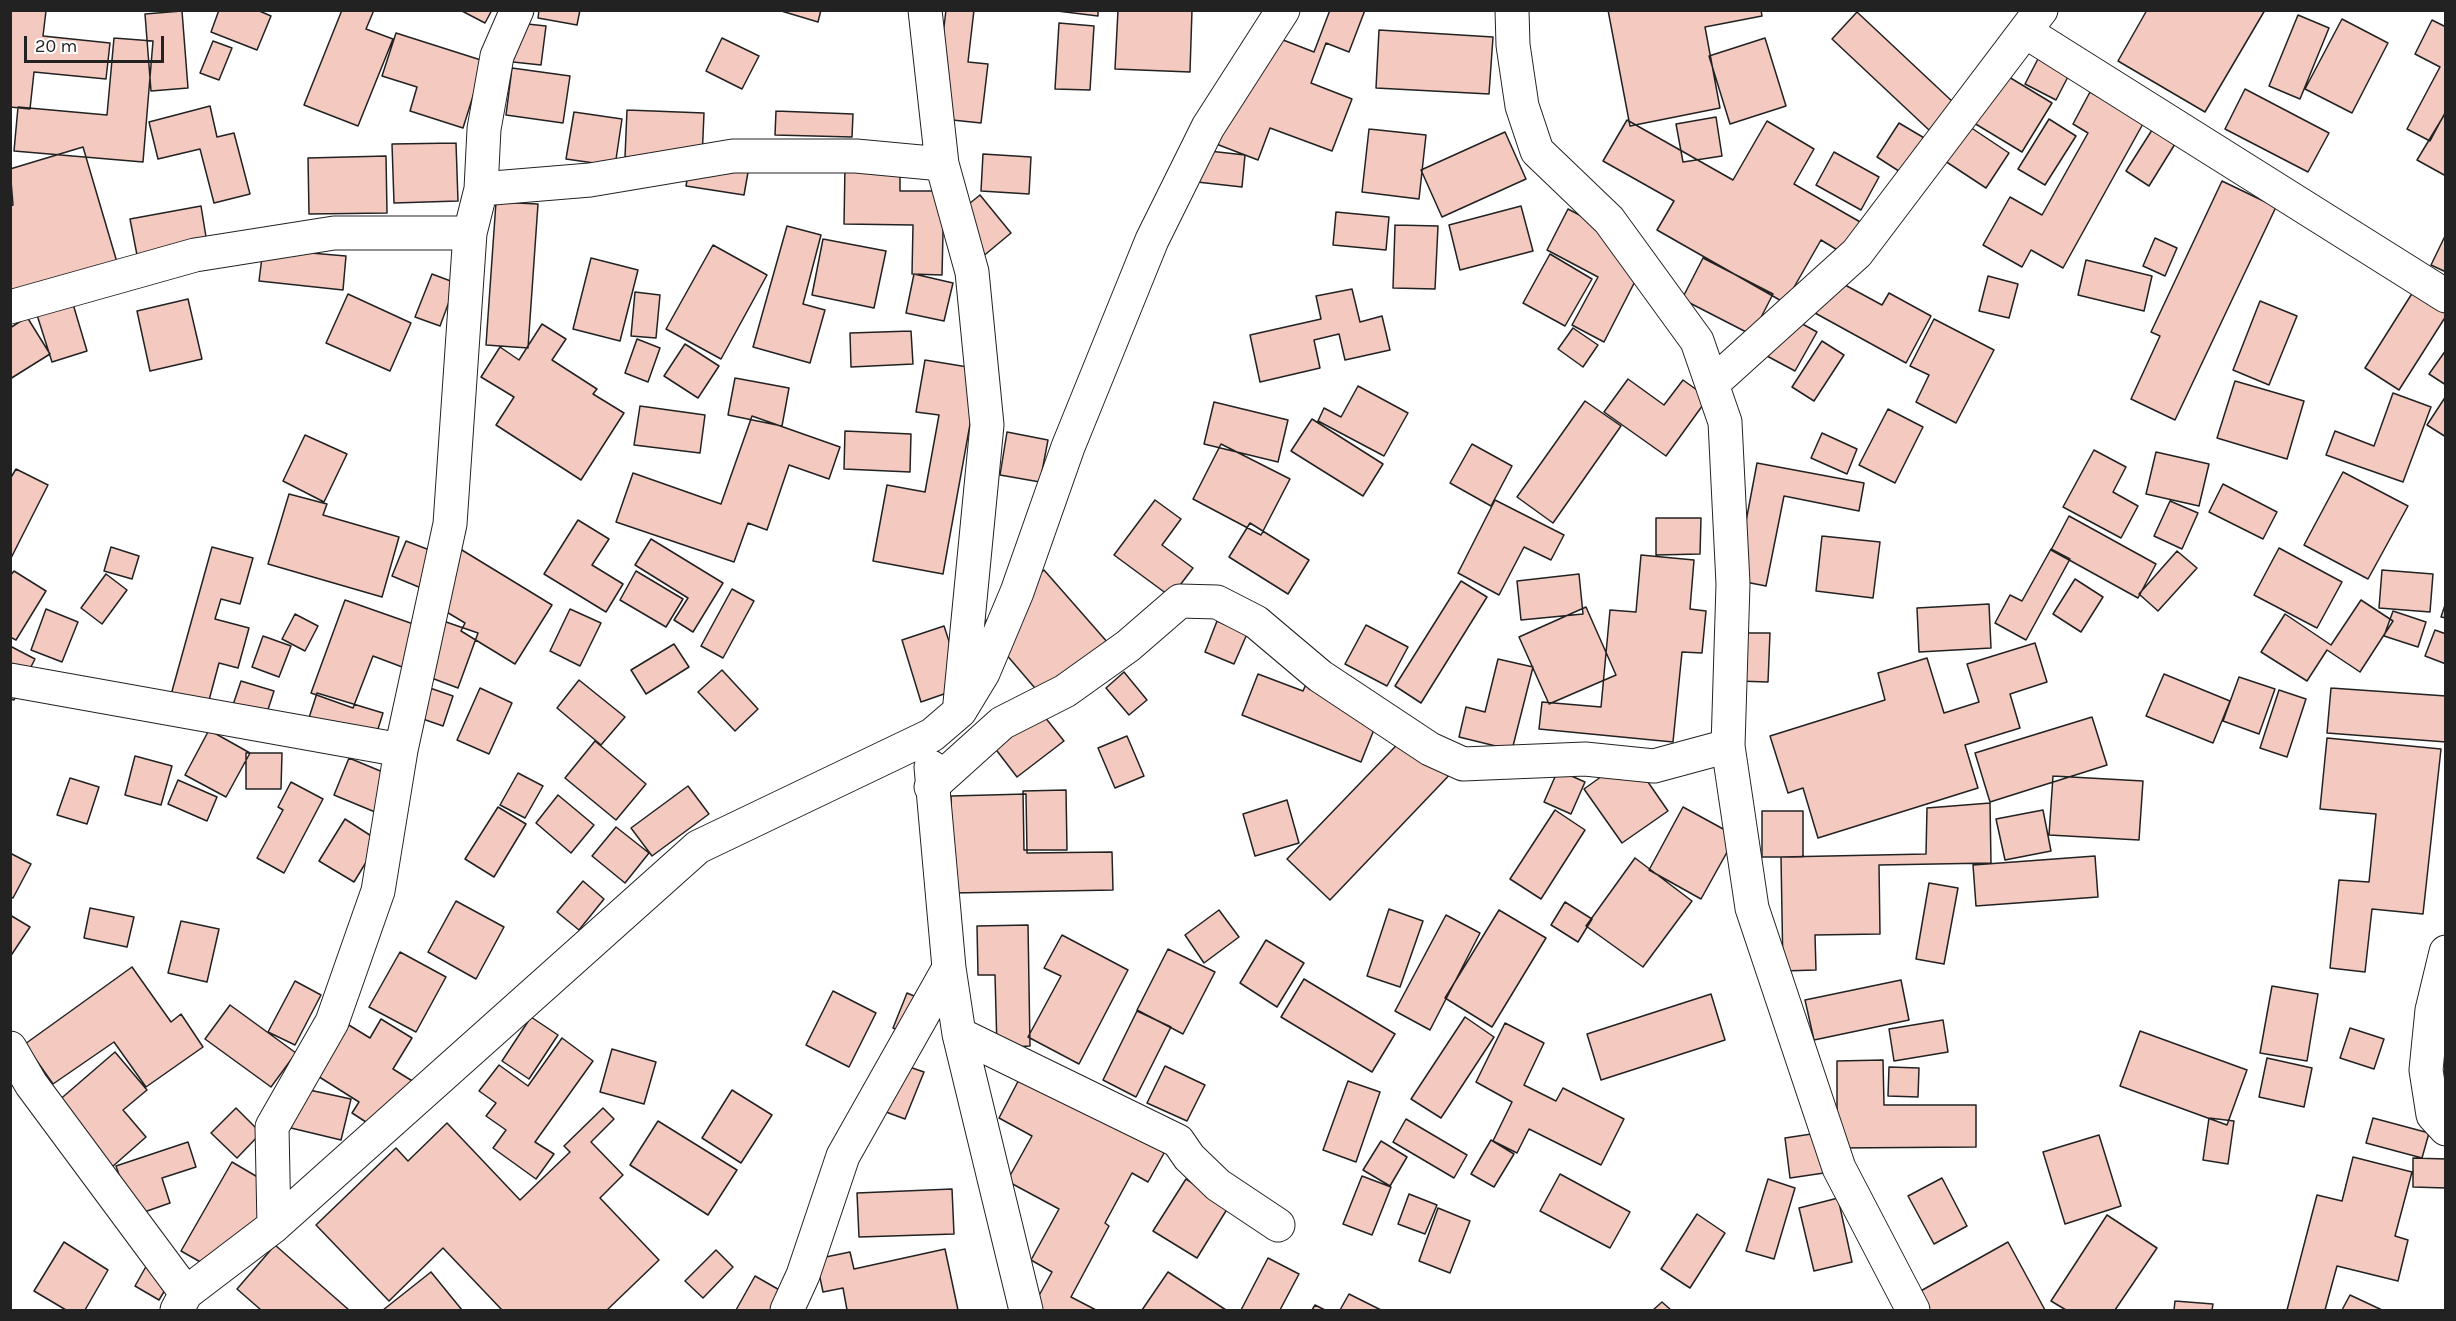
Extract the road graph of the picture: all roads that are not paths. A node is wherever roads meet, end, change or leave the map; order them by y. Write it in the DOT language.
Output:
graph roads {
  1 [pos="517,10"];
  2 [pos="925,10"];
  3 [pos="1283,10"];
  4 [pos="1512,10"];
  5 [pos="2033,21"];
  6 [pos="942,164"];
  7 [pos="481,189"];
  8 [pos="470,233"];
  9 [pos="2445,296"];
  10 [pos="10,307"];
  11 [pos="1712,384"];
  12 [pos="10,680"];
  13 [pos="960,711"];
  14 [pos="932,735"];
  15 [pos="1728,746"];
  16 [pos="401,750"];
  17 [pos="931,788"];
  18 [pos="2445,952"];
  19 [pos="949,968"];
  20 [pos="959,1034"];
  21 [pos="10,1048"];
  22 [pos="2445,1129"];
  23 [pos="1278,1225"];
  24 [pos="274,1226"];
  25 [pos="182,1302"];
  26 [pos="787,1311"];
  27 [pos="1026,1311"];
  28 [pos="1913,1311"];
  1 -- 7 [label="street"];
  2 -- 6 [label="street"];
  3 -- 13 [label="street"];
  4 -- 11 [label="street"];
  5 -- 9 [label="street"];
  5 -- 11 [label="street"];
  6 -- 7 [label="street"];
  6 -- 13 [label="street"];
  7 -- 8 [label="street"];
  8 -- 10 [label="street"];
  8 -- 16 [label="street"];
  11 -- 15 [label="street"];
  12 -- 16 [label="street"];
  13 -- 14 [label="street"];
  14 -- 17 [label="street"];
  14 -- 24 [label="street"];
  15 -- 17 [label="street"];
  15 -- 28 [label="street"];
  16 -- 24 [label="street"];
  17 -- 19 [label="street"];
  18 -- 22 [label="street"];
  19 -- 20 [label="street"];
  19 -- 26 [label="street"];
  20 -- 23 [label="street"];
  20 -- 27 [label="street"];
  21 -- 25 [label="street"];
  24 -- 25 [label="street"];
}
